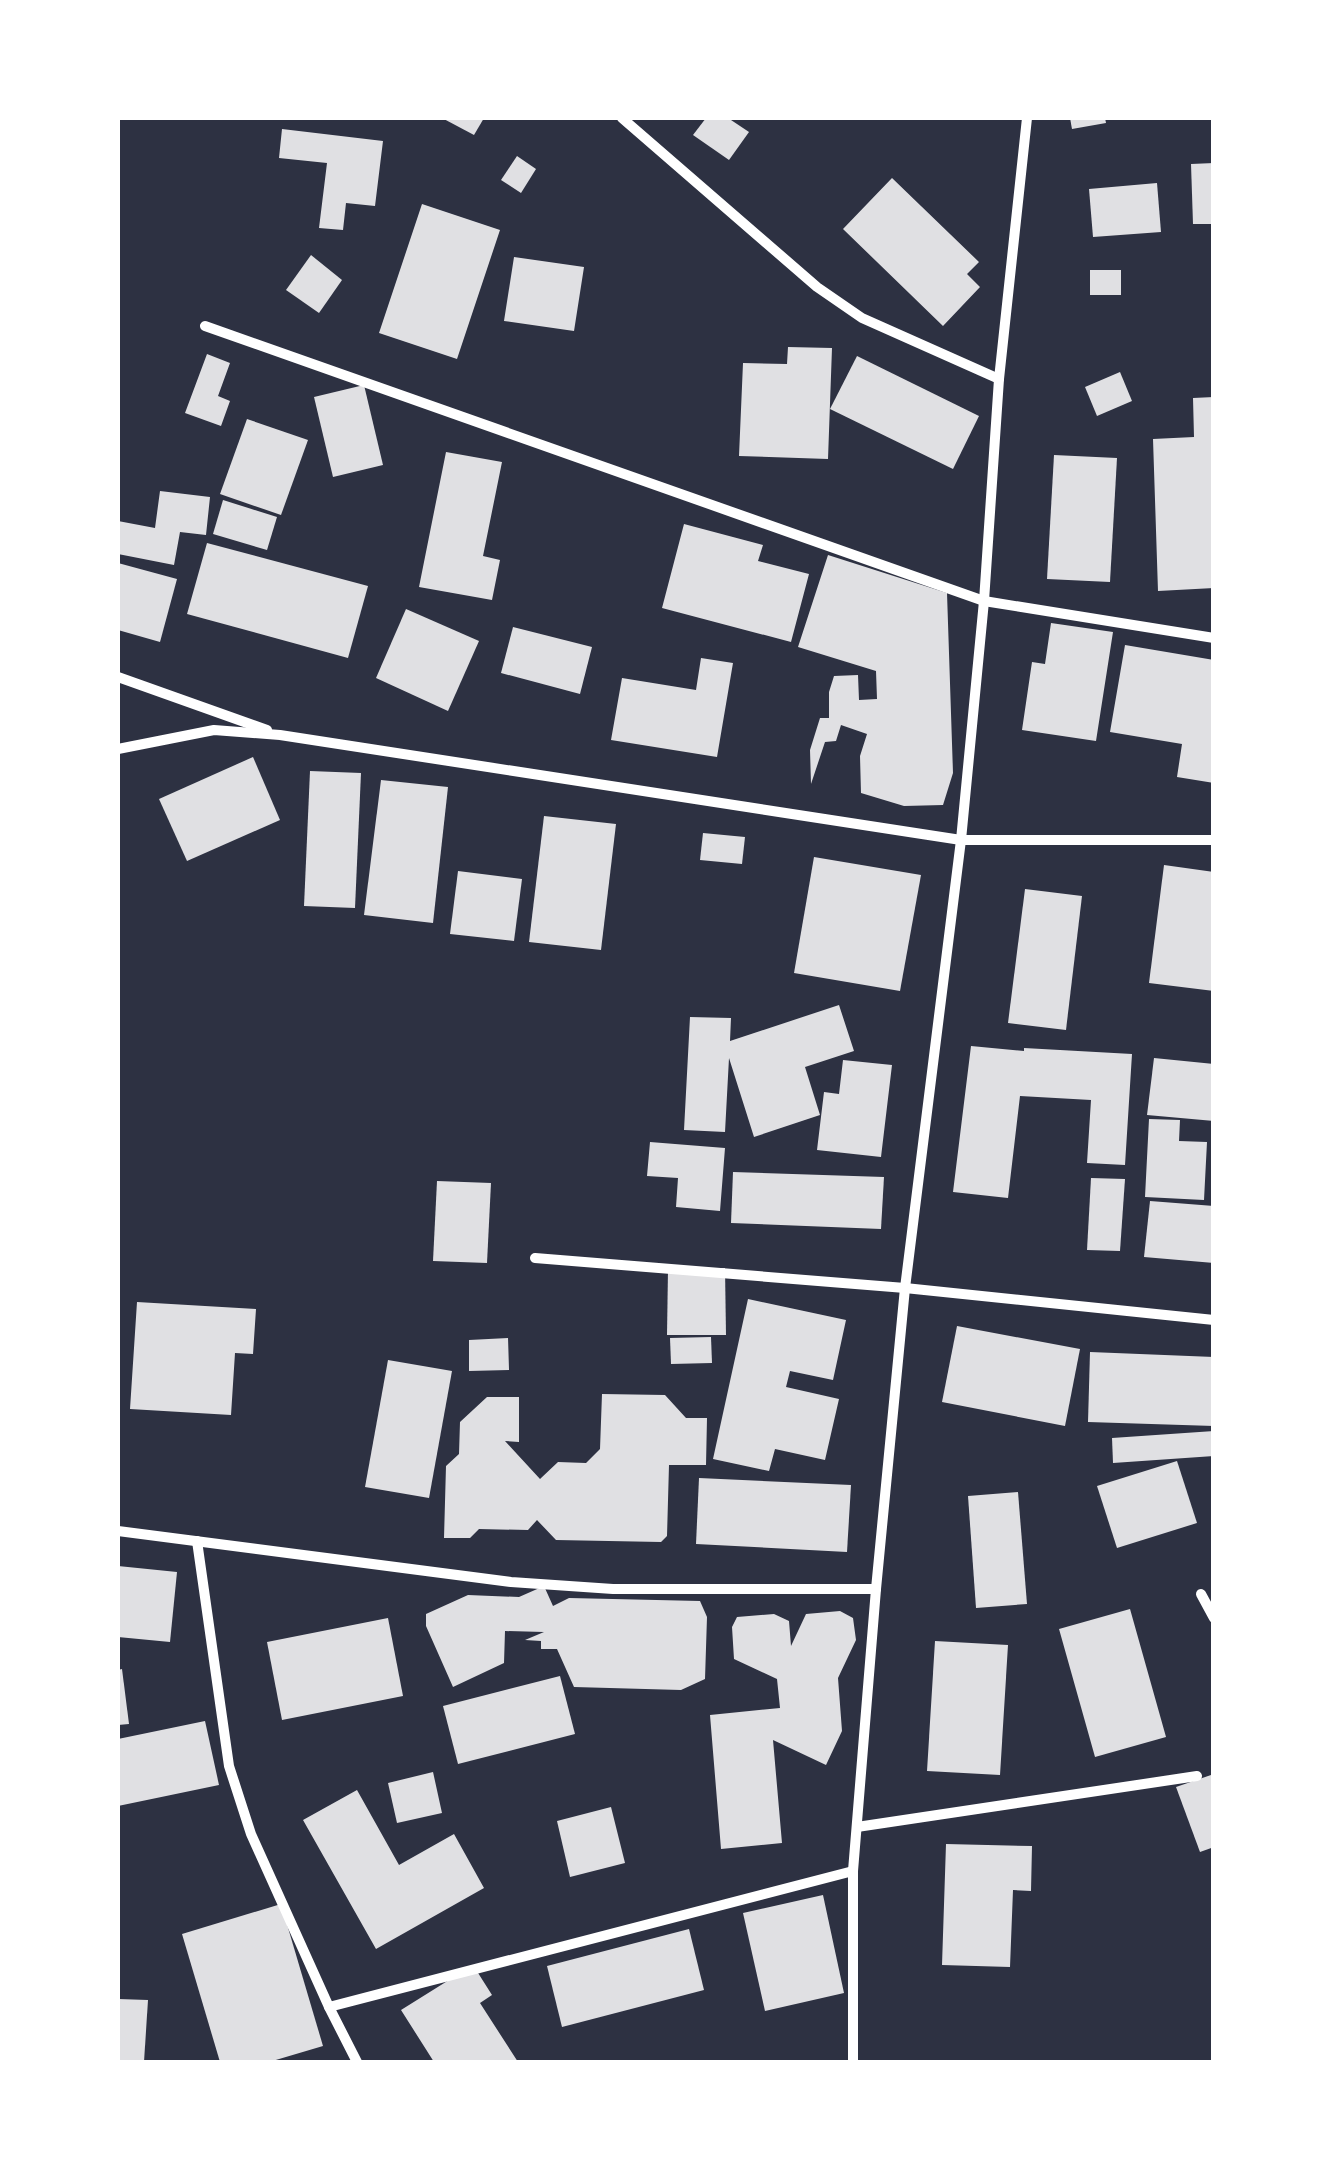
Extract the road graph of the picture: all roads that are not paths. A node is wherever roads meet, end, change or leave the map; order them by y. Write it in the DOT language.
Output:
graph roads {
  1 [pos="622,118"];
  2 [pos="1027,118"];
  3 [pos="205,326"];
  4 [pos="998,379"];
  5 [pos="984,600"];
  6 [pos="1214,638"];
  7 [pos="118,677"];
  8 [pos="280,735"];
  9 [pos="118,749"];
  10 [pos="961,840"];
  11 [pos="1214,840"];
  12 [pos="535,1258"];
  13 [pos="905,1288"];
  14 [pos="1214,1320"];
  15 [pos="118,1531"];
  16 [pos="197,1541"];
  17 [pos="876,1589"];
  18 [pos="1200,1594"];
  19 [pos="1214,1618"];
  20 [pos="1197,1776"];
  21 [pos="857,1827"];
  22 [pos="853,1871"];
  23 [pos="330,2008"];
  24 [pos="357,2062"];
  25 [pos="853,2062"];
  1 -- 4 [label="street"];
  2 -- 4 [label="street"];
  3 -- 5 [label="street"];
  4 -- 5 [label="street"];
  5 -- 6 [label="street"];
  5 -- 10 [label="street"];
  7 -- 8 [label="street"];
  8 -- 9 [label="street"];
  8 -- 10 [label="street"];
  10 -- 11 [label="street"];
  10 -- 13 [label="street"];
  12 -- 13 [label="street"];
  13 -- 14 [label="street"];
  13 -- 17 [label="street"];
  15 -- 16 [label="street"];
  16 -- 17 [label="street"];
  16 -- 23 [label="street"];
  17 -- 21 [label="street"];
  18 -- 19 [label="street"];
  20 -- 21 [label="street"];
  21 -- 22 [label="street"];
  22 -- 23 [label="street"];
  22 -- 25 [label="street"];
  23 -- 24 [label="street"];
}
